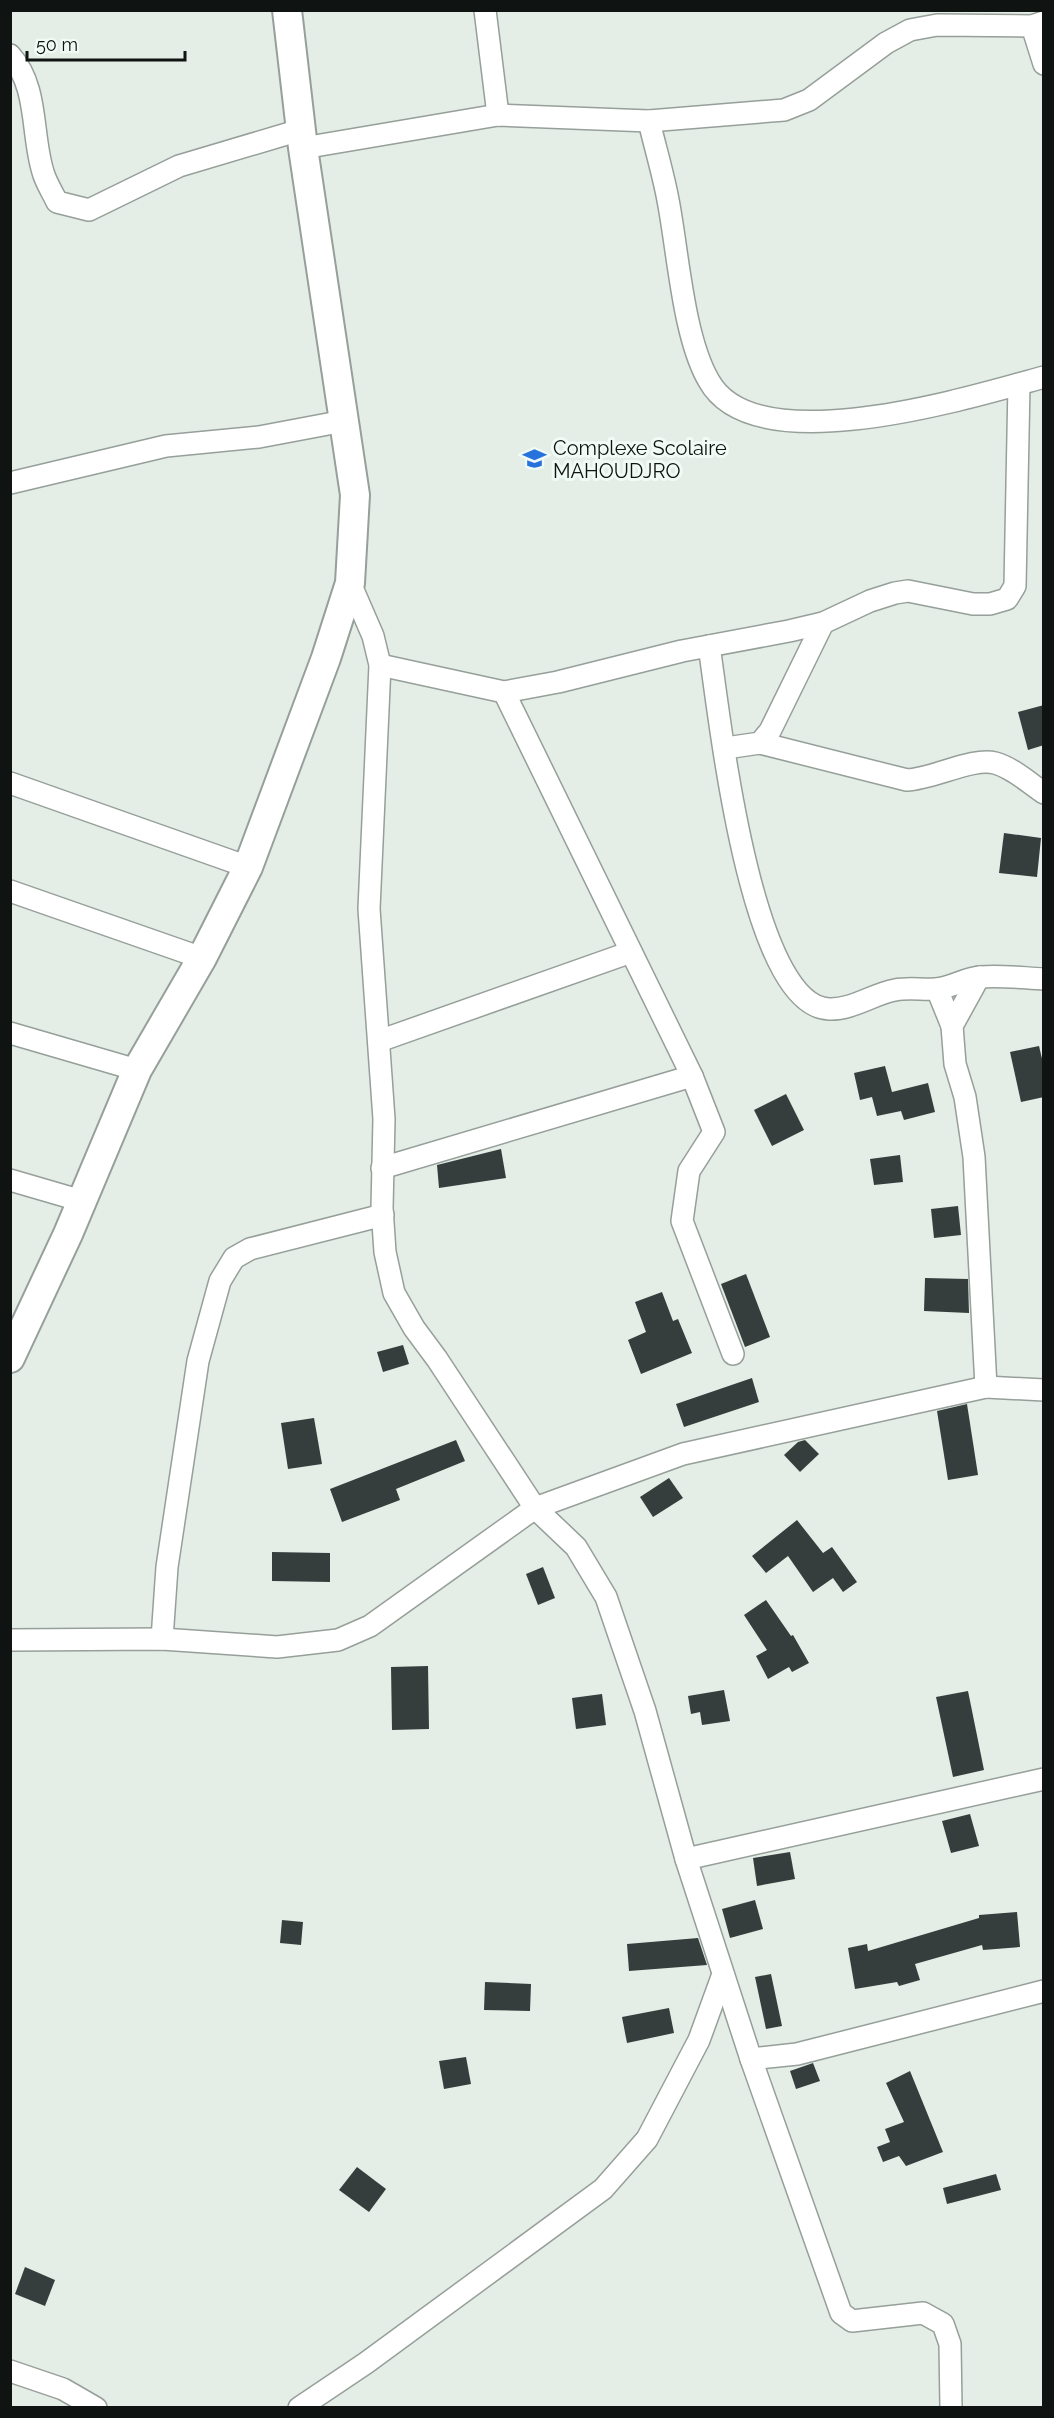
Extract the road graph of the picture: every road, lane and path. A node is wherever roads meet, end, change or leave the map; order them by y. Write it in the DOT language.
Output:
graph roads {
  1 [pos="287,10"];
  2 [pos="485,10"];
  3 [pos="1038,24"];
  4 [pos="10,55"];
  5 [pos="1044,63"];
  6 [pos="498,115"];
  7 [pos="649,121"];
  8 [pos="302,139"];
  9 [pos="1044,377"];
  10 [pos="1019,384"];
  11 [pos="344,421"];
  12 [pos="10,483"];
  13 [pos="351,583"];
  14 [pos="823,622"];
  15 [pos="709,646"];
  16 [pos="380,665"];
  17 [pos="504,692"];
  18 [pos="760,743"];
  19 [pos="726,748"];
  20 [pos="10,783"];
  21 [pos="1044,793"];
  22 [pos="248,867"];
  23 [pos="10,891"];
  24 [pos="632,952"];
  25 [pos="202,958"];
  26 [pos="979,977"];
  27 [pos="1044,979"];
  28 [pos="937,989"];
  29 [pos="952,1026"];
  30 [pos="10,1033"];
  31 [pos="379,1041"];
  32 [pos="137,1070"];
  33 [pos="692,1076"];
  34 [pos="382,1168"];
  35 [pos="10,1180"];
  36 [pos="82,1201"];
  37 [pos="383,1215"];
  38 [pos="734,1354"];
  39 [pos="10,1358"];
  40 [pos="986,1387"];
  41 [pos="1044,1390"];
  42 [pos="535,1508"];
  43 [pos="162,1639"];
  44 [pos="10,1640"];
  45 [pos="1044,1779"];
  46 [pos="686,1859"];
  47 [pos="723,1974"];
  48 [pos="1044,1991"];
  49 [pos="751,2059"];
  50 [pos="10,2371"];
  51 [pos="96,2408"];
  52 [pos="299,2408"];
  53 [pos="951,2408"];
  1 -- 8 [label="street"];
  2 -- 6 [label="street"];
  3 -- 5 [label="street"];
  3 -- 7 [label="street"];
  4 -- 8 [label="street"];
  6 -- 7 [label="street"];
  6 -- 8 [label="street"];
  7 -- 10 [label="street"];
  8 -- 11 [label="street"];
  9 -- 10 [label="street"];
  10 -- 14 [label="street"];
  11 -- 12 [label="street"];
  11 -- 13 [label="street"];
  13 -- 16 [label="street"];
  13 -- 22 [label="street"];
  14 -- 15 [label="street"];
  14 -- 18 [label="street"];
  15 -- 17 [label="street"];
  15 -- 19 [label="street"];
  16 -- 17 [label="street"];
  16 -- 31 [label="street"];
  17 -- 24 [label="street"];
  18 -- 19 [label="street"];
  18 -- 21 [label="street"];
  19 -- 28 [label="street"];
  20 -- 22 [label="street"];
  22 -- 25 [label="street"];
  23 -- 25 [label="street"];
  24 -- 31 [label="street"];
  24 -- 33 [label="street"];
  25 -- 32 [label="street"];
  26 -- 27 [label="street"];
  26 -- 28 [label="street"];
  26 -- 29 [label="street"];
  28 -- 29 [label="street"];
  29 -- 40 [label="street"];
  30 -- 32 [label="street"];
  31 -- 34 [label="street"];
  32 -- 36 [label="street"];
  33 -- 34 [label="street"];
  33 -- 38 [label="street"];
  34 -- 37 [label="street"];
  35 -- 36 [label="street"];
  36 -- 39 [label="street"];
  37 -- 42 [label="street"];
  37 -- 43 [label="street"];
  40 -- 41 [label="street"];
  40 -- 42 [label="street"];
  42 -- 43 [label="street"];
  42 -- 46 [label="street"];
  43 -- 44 [label="street"];
  45 -- 46 [label="street"];
  46 -- 47 [label="street"];
  47 -- 49 [label="street"];
  47 -- 52 [label="street"];
  48 -- 49 [label="street"];
  49 -- 53 [label="street"];
  50 -- 51 [label="street"];
}
